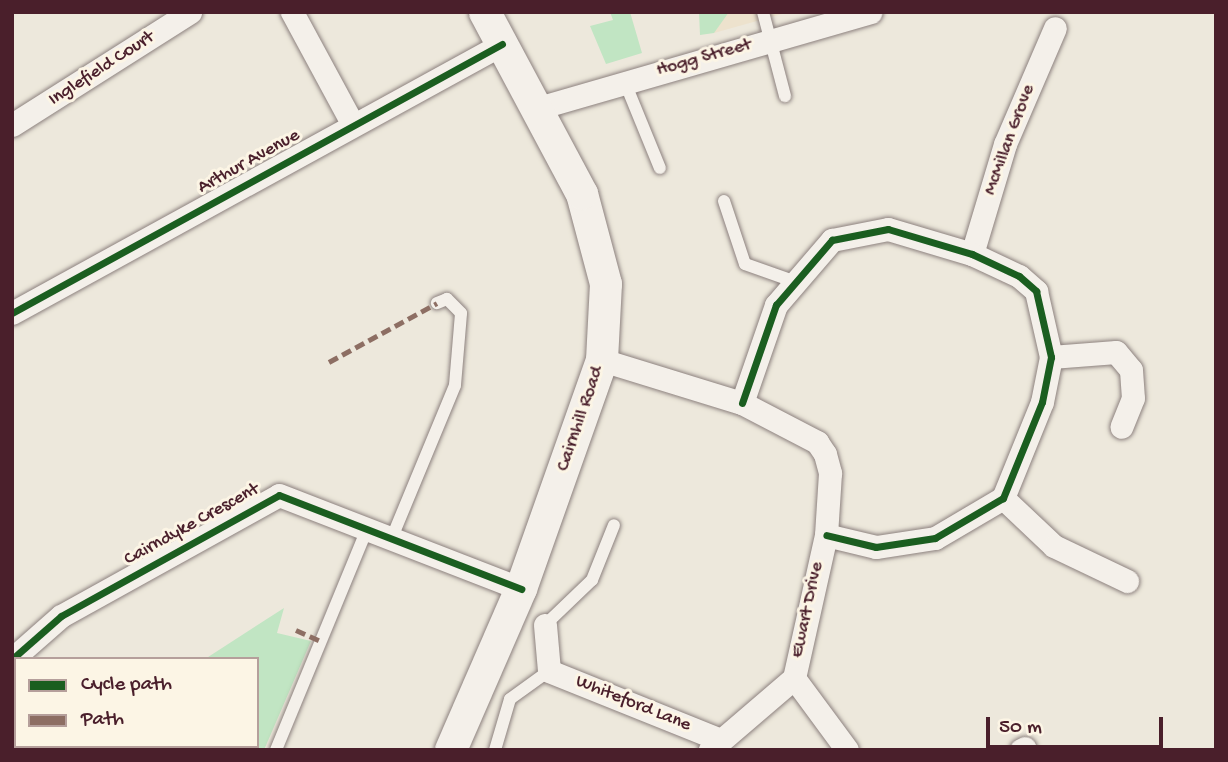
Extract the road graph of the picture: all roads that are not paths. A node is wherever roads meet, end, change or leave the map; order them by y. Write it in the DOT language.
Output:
graph roads {
  1 [pos="190,12"];
  2 [pos="292,12"];
  3 [pos="485,12"];
  4 [pos="763,12"];
  5 [pos="870,12"];
  6 [pos="1055,28"];
  7 [pos="770,39"];
  8 [pos="502,44"];
  9 [pos="624,80"];
  10 [pos="785,96"];
  11 [pos="538,108"];
  12 [pos="352,122"];
  13 [pos="12,125"];
  14 [pos="660,168"];
  15 [pos="724,201"];
  16 [pos="972,254"];
  17 [pos="793,281"];
  18 [pos="437,303"];
  19 [pos="12,313"];
  20 [pos="1052,357"];
  21 [pos="602,360"];
  22 [pos="743,402"];
  23 [pos="1121,427"];
  24 [pos="1003,498"];
  25 [pos="614,525"];
  26 [pos="368,526"];
  27 [pos="393,535"];
  28 [pos="826,535"];
  29 [pos="1128,581"];
  30 [pos="522,589"];
  31 [pos="545,625"];
  32 [pos="14,657"];
  33 [pos="549,671"];
  34 [pos="794,678"];
  35 [pos="713,744"];
  36 [pos="276,750"];
  37 [pos="451,750"];
  38 [pos="495,750"];
  39 [pos="847,750"];
  1 -- 13 [label="street, Inglefield Court"];
  2 -- 12 [label="street"];
  3 -- 8 [label="main road, Cairnhill Road"];
  4 -- 7 [label="lane"];
  5 -- 7 [label="street, Hogg Street"];
  6 -- 16 [label="street, McMillan Grove"];
  7 -- 9 [label="street, Hogg Street"];
  7 -- 10 [label="lane"];
  8 -- 11 [label="main road, Cairnhill Road"];
  8 -- 12 [label="street, Arthur Avenue"];
  9 -- 11 [label="street, Hogg Street"];
  9 -- 14 [label="lane"];
  11 -- 21 [label="main road, Cairnhill Road"];
  12 -- 19 [label="street, Arthur Avenue"];
  15 -- 17 [label="lane"];
  16 -- 17 [label="street"];
  16 -- 20 [label="street"];
  17 -- 22 [label="street"];
  18 -- 27 [label="lane"];
  20 -- 23 [label="street"];
  20 -- 24 [label="street"];
  21 -- 22 [label="street, Ewart Drive"];
  21 -- 30 [label="main road, Cairnhill Road"];
  22 -- 28 [label="street, Ewart Drive"];
  24 -- 28 [label="street"];
  24 -- 29 [label="street"];
  25 -- 31 [label="lane"];
  26 -- 27 [label="street, Cairndyke Crescent"];
  26 -- 32 [label="street, Cairndyke Crescent"];
  26 -- 36 [label="lane"];
  27 -- 30 [label="street, Cairndyke Crescent"];
  28 -- 34 [label="street, Ewart Drive"];
  30 -- 37 [label="main road, Cairnhill Road"];
  31 -- 33 [label="street"];
  33 -- 35 [label="street, Whiteford Lane"];
  33 -- 38 [label="lane"];
  34 -- 35 [label="street, Ewart Drive"];
  34 -- 39 [label="street, Ewart Drive"];
}
